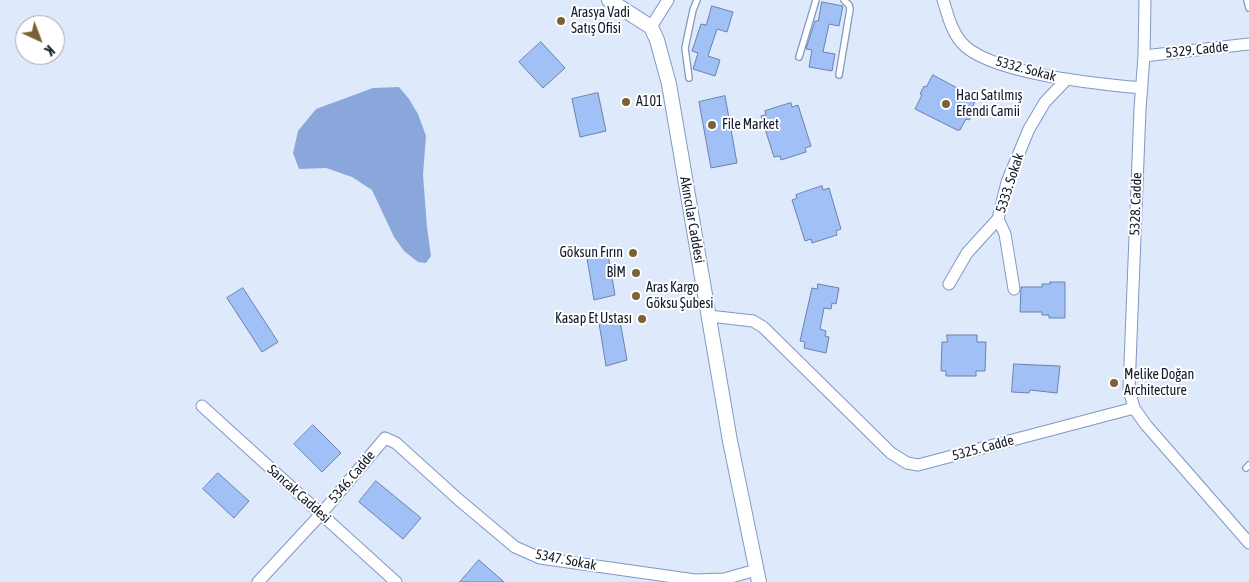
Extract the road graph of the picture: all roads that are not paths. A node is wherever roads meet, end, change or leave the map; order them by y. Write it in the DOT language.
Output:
graph roads {
  1 [pos="609,0"];
  2 [pos="668,0"];
  3 [pos="697,0"];
  4 [pos="816,0"];
  5 [pos="844,0"];
  6 [pos="944,0"];
  7 [pos="1146,0"];
  8 [pos="1247,0"];
  9 [pos="1249,8"];
  10 [pos="651,27"];
  11 [pos="1249,44"];
  12 [pos="1144,56"];
  13 [pos="799,57"];
  14 [pos="839,75"];
  15 [pos="689,78"];
  16 [pos="1068,79"];
  17 [pos="1142,88"];
  18 [pos="998,218"];
  19 [pos="949,284"];
  20 [pos="1014,289"];
  21 [pos="709,316"];
  22 [pos="202,406"];
  23 [pos="1134,408"];
  24 [pos="385,438"];
  25 [pos="321,514"];
  26 [pos="1249,543"];
  27 [pos="757,576"];
  28 [pos="258,582"];
  29 [pos="396,582"];
  1 -- 10 [label="street"];
  2 -- 10 [label="street"];
  3 -- 15 [label="lane"];
  4 -- 13 [label="lane"];
  5 -- 14 [label="lane"];
  6 -- 16 [label="street, 5332. Sokak"];
  7 -- 12 [label="street, 5328. Cadde"];
  8 -- 9 [label="lane"];
  10 -- 21 [label="street, Akıncılar Caddesi"];
  11 -- 12 [label="street, 5329. Cadde"];
  12 -- 17 [label="street, 5328. Cadde"];
  16 -- 17 [label="street, 5332. Sokak"];
  16 -- 18 [label="street, 5333. Sokak"];
  17 -- 23 [label="street, 5328. Cadde"];
  18 -- 19 [label="street, 5333. Sokak"];
  18 -- 20 [label="street"];
  21 -- 23 [label="street, 5325. Cadde"];
  21 -- 27 [label="street, Akıncılar Caddesi"];
  22 -- 25 [label="street, Sancak Caddesi"];
  23 -- 26 [label="street"];
  24 -- 25 [label="street, 5346. Cadde"];
  24 -- 27 [label="street, 5347. Sokak"];
  25 -- 28 [label="street, 5346. Cadde"];
  25 -- 29 [label="street, Sancak Caddesi"];
}
